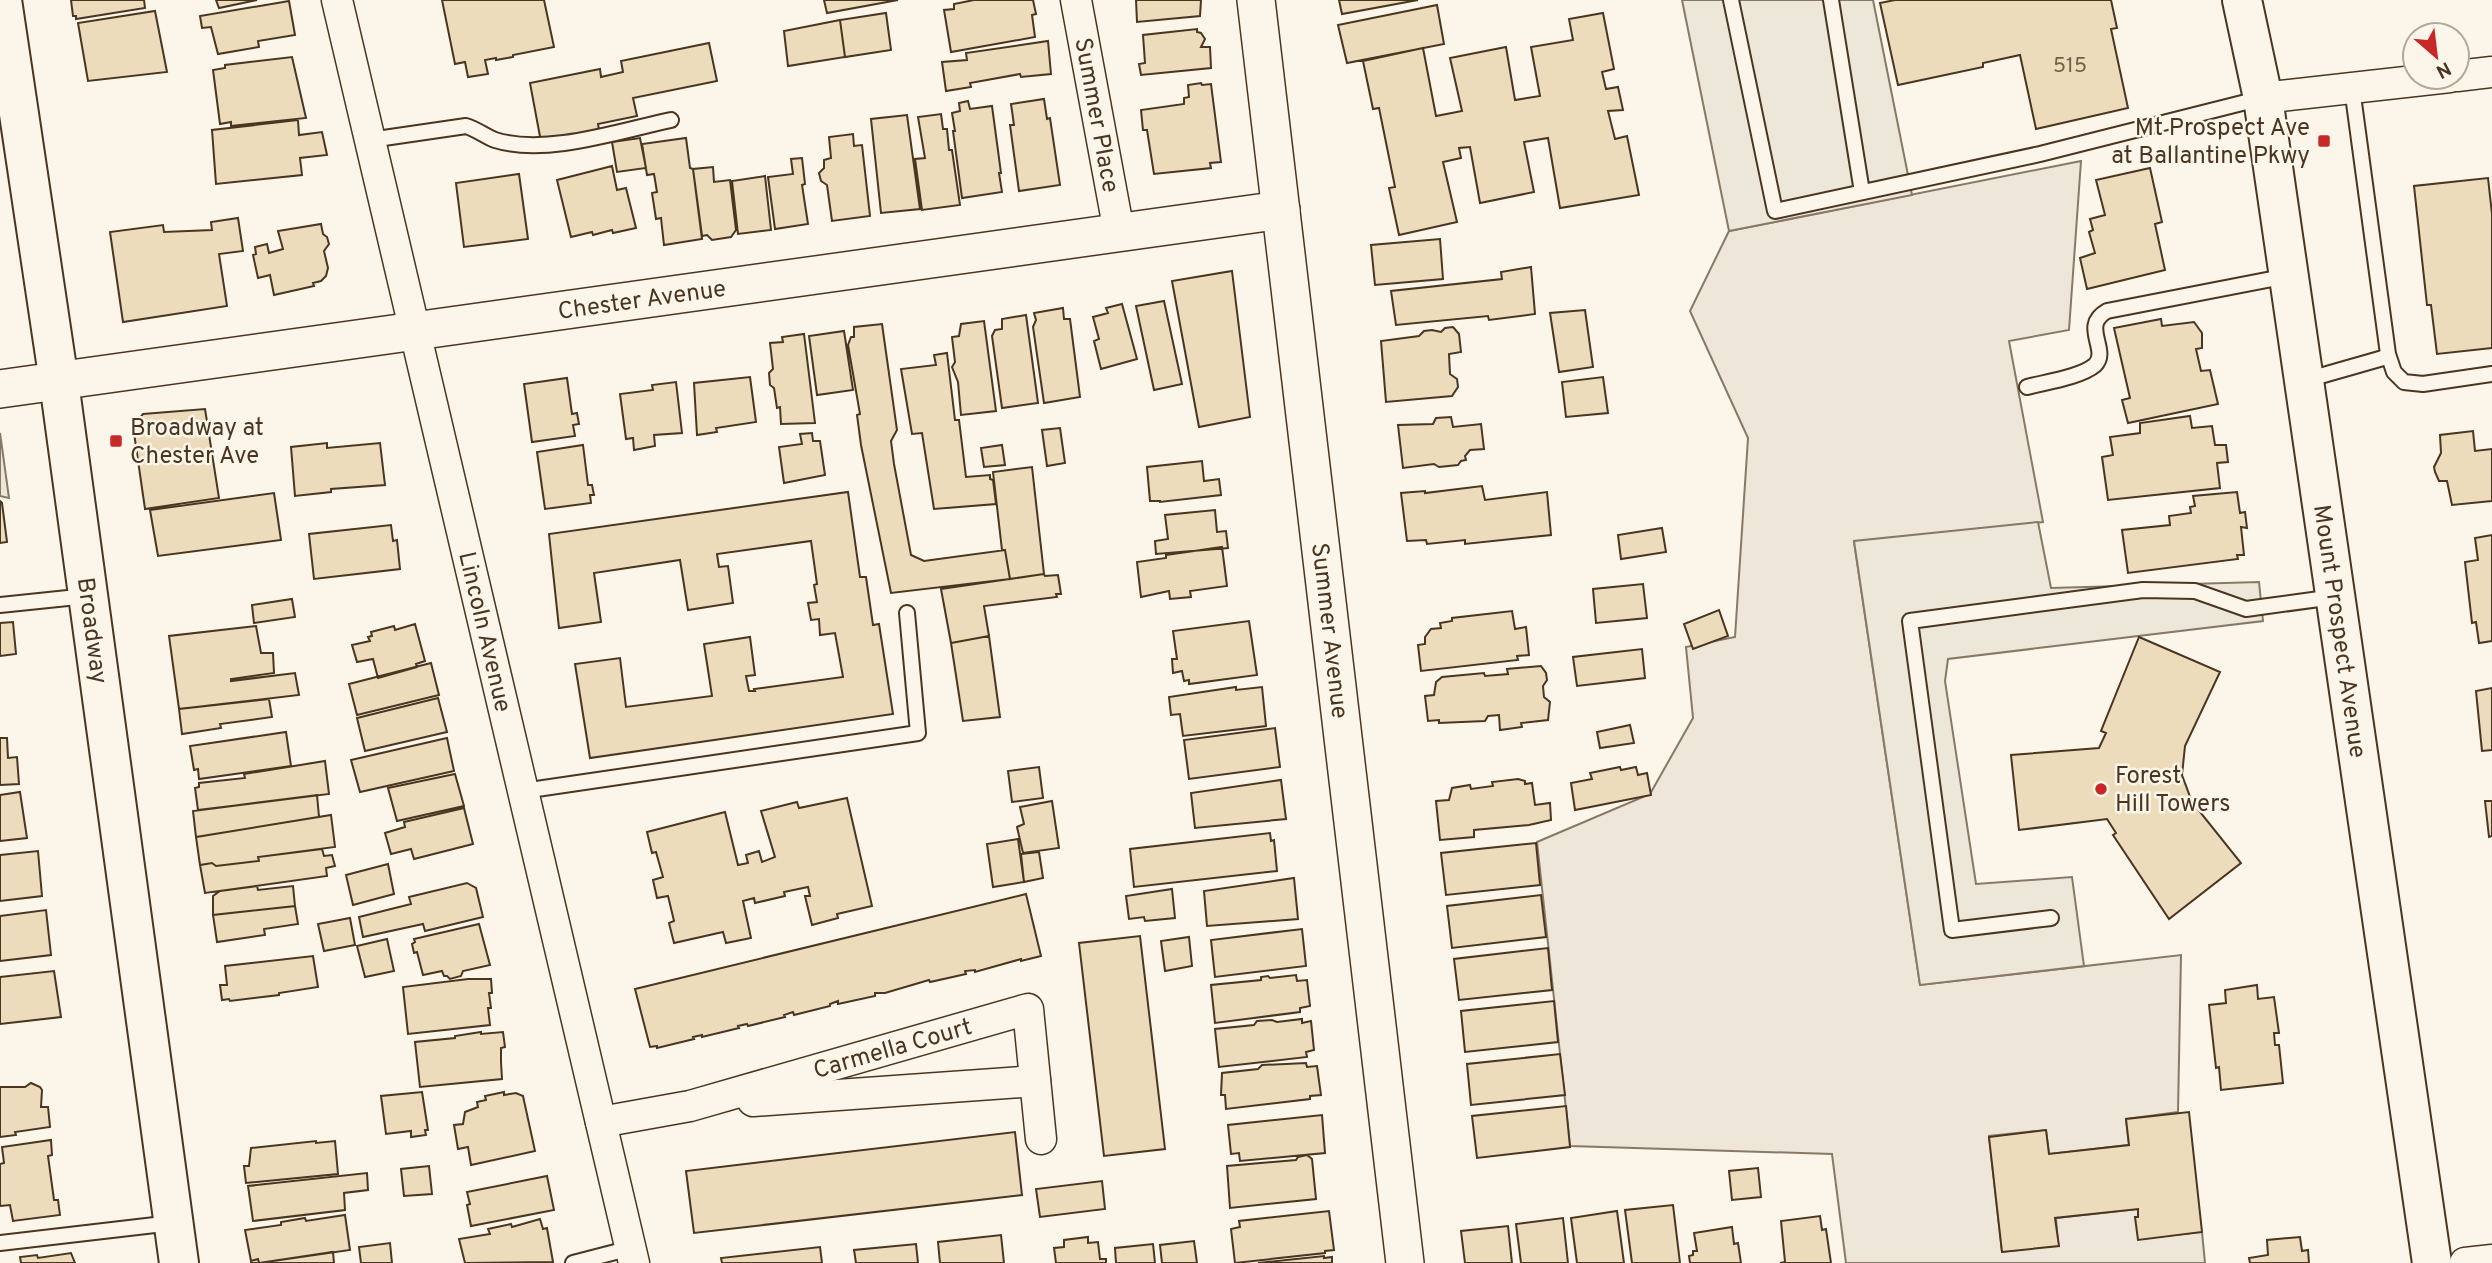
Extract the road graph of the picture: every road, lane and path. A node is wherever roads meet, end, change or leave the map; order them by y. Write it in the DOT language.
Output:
graph roads {
  1 [pos="2,0"];
  2 [pos="337,0"];
  3 [pos="1076,0"];
  4 [pos="1256,0"];
  5 [pos="1731,0"];
  6 [pos="1831,0"];
  7 [pos="2242,0"];
  8 [pos="2492,72"];
  9 [pos="2471,74"];
  10 [pos="2401,82"];
  11 [pos="2352,88"];
  12 [pos="2263,98"];
  13 [pos="671,120"];
  14 [pos="370,141"];
  15 [pos="1862,192"];
  16 [pos="1281,210"];
  17 [pos="1119,232"];
  18 [pos="2289,276"];
  19 [pos="414,331"];
  20 [pos="2388,354"];
  21 [pos="2492,374"];
  22 [pos="2304,380"];
  23 [pos="59,382"];
  24 [pos="2027,387"];
  25 [pos="0,389"];
  26 [pos="88,596"];
  27 [pos="2335,596"];
  28 [pos="0,605"];
  29 [pos="907,613"];
  30 [pos="523,791"];
  31 [pos="2051,918"];
  32 [pos="1035,1081"];
  33 [pos="690,1106"];
  34 [pos="601,1122"];
  35 [pos="1041,1139"];
  36 [pos="174,1223"];
  37 [pos="0,1243"];
  38 [pos="633,1256"];
  39 [pos="2492,1260"];
  40 [pos="179,1263"];
  41 [pos="573,1263"];
  42 [pos="1405,1263"];
  43 [pos="2432,1263"];
  44 [pos="2465,1263"];
  1 -- 23 [label="main road, Broadway"];
  2 -- 14 [label="street, Lincoln Avenue"];
  3 -- 17 [label="street, Summer Place"];
  4 -- 16 [label="street, Summer Avenue"];
  5 -- 15 [label="lane"];
  6 -- 15 [label="lane"];
  7 -- 12 [label="main road, Mount Prospect Avenue"];
  8 -- 9 [label="street"];
  10 -- 11 [label="street"];
  11 -- 12 [label="street"];
  11 -- 20 [label="lane"];
  12 -- 15 [label="lane"];
  12 -- 18 [label="main road, Mount Prospect Avenue"];
  13 -- 14 [label="lane"];
  14 -- 19 [label="street, Lincoln Avenue"];
  16 -- 17 [label="street, Chester Avenue"];
  16 -- 42 [label="street, Summer Avenue"];
  17 -- 19 [label="street, Chester Avenue"];
  18 -- 22 [label="main road, Mount Prospect Avenue"];
  18 -- 24 [label="lane"];
  19 -- 23 [label="street, Chester Avenue"];
  19 -- 30 [label="street, Lincoln Avenue"];
  20 -- 21 [label="lane"];
  20 -- 22 [label="lane"];
  22 -- 27 [label="main road, Mount Prospect Avenue"];
  23 -- 25 [label="street, Chester Avenue"];
  23 -- 26 [label="main road, Broadway"];
  26 -- 28 [label="lane"];
  26 -- 36 [label="main road, Broadway"];
  27 -- 31 [label="lane"];
  27 -- 43 [label="main road, Mount Prospect Avenue"];
  29 -- 30 [label="lane"];
  30 -- 34 [label="street, Lincoln Avenue"];
  32 -- 33 [label="street, Carmella Court"];
  32 -- 33 [label="street, Carmella Court"];
  32 -- 35 [label="street, Carmella Court"];
  33 -- 34 [label="street, Carmella Court"];
  34 -- 38 [label="street, Lincoln Avenue"];
  36 -- 37 [label="lane"];
  36 -- 40 [label="main road, Broadway"];
  38 -- 41 [label="lane"];
  39 -- 44 [label="street"];
}
